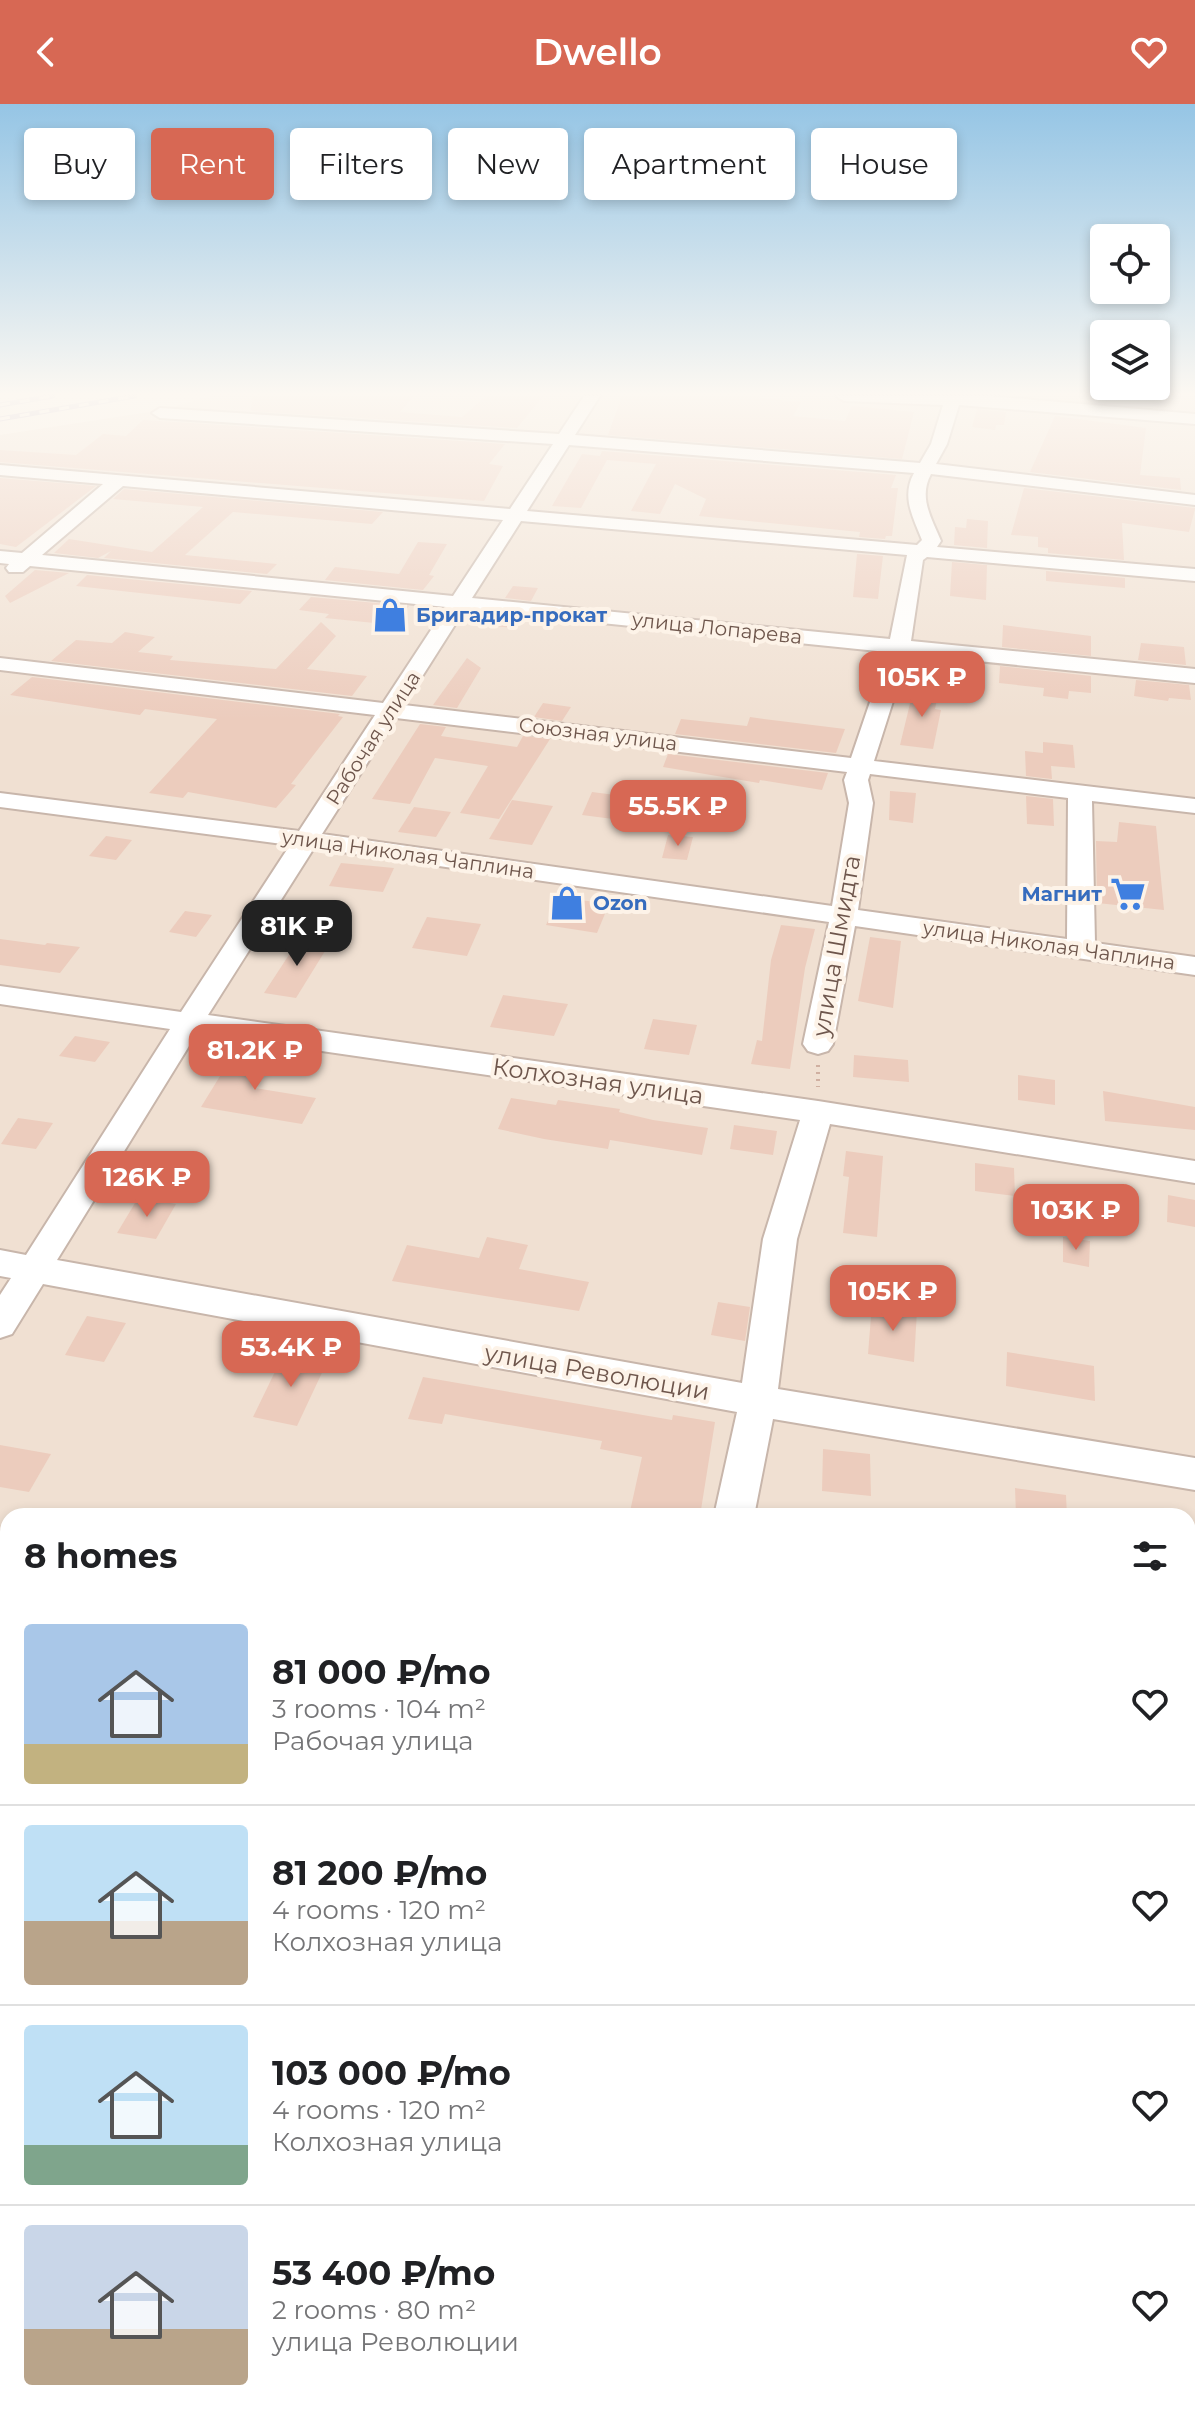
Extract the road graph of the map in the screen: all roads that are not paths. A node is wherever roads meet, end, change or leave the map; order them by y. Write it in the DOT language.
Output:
graph roads {
  1 [pos="91,504"];
  2 [pos="393,504"];
  3 [pos="524,504"];
  4 [pos="916,504"];
  5 [pos="517,515"];
  6 [pos="921,550"];
  7 [pos="0,557"];
  8 [pos="26,560"];
  9 [pos="1195,575"];
  10 [pos="0,581"];
  11 [pos="461,601"];
  12 [pos="899,648"];
  13 [pos="0,664"];
  14 [pos="1195,676"];
  15 [pos="392,708"];
  16 [pos="859,768"];
  17 [pos="1080,793"];
  18 [pos="0,800"];
  19 [pos="1195,806"];
  20 [pos="308,840"];
  21 [pos="844,916"];
  22 [pos="1081,950"];
  23 [pos="1195,966"];
  24 [pos="0,995"];
  25 [pos="188,1024"];
  26 [pos="818,1044"];
  27 [pos="818,1112"];
  28 [pos="1195,1172"];
  29 [pos="17,1266"];
  30 [pos="0,1324"];
  31 [pos="758,1401"];
  32 [pos="1195,1474"];
  33 [pos="736,1508"];
  1 -- 8 [label="street"];
  2 -- 5 [label="street"];
  3 -- 5 [label="street, Рабочая улица"];
  4 -- 6 [label="street, улица Шмидта"];
  5 -- 6 [label="street"];
  5 -- 11 [label="street, Рабочая улица"];
  6 -- 9 [label="street"];
  6 -- 12 [label="street, улица Шмидта"];
  7 -- 8 [label="street, улица Лопарева"];
  8 -- 10 [label="street"];
  8 -- 11 [label="street, улица Лопарева"];
  11 -- 12 [label="street, улица Лопарева"];
  11 -- 15 [label="street, Рабочая улица"];
  12 -- 14 [label="street, улица Лопарева"];
  12 -- 16 [label="street, улица Шмидта"];
  13 -- 15 [label="street, Союзная улица"];
  15 -- 16 [label="street, Союзная улица"];
  15 -- 20 [label="street, Рабочая улица"];
  16 -- 17 [label="street, Союзная улица"];
  16 -- 21 [label="street, улица Шмидта"];
  17 -- 19 [label="street, Союзная улица"];
  17 -- 22 [label="street"];
  18 -- 20 [label="street, улица Николая Чаплина"];
  20 -- 21 [label="street, улица Николая Чаплина"];
  20 -- 25 [label="street, Рабочая улица"];
  21 -- 22 [label="street, улица Николая Чаплина"];
  21 -- 26 [label="street, улица Шмидта"];
  22 -- 23 [label="street, улица Николая Чаплина"];
  24 -- 25 [label="street, Колхозная улица"];
  25 -- 27 [label="street, Колхозная улица"];
  25 -- 29 [label="street, Рабочая улица"];
  27 -- 28 [label="street, Колхозная улица"];
  27 -- 31 [label="street"];
  29 -- 30 [label="street, Рабочая улица"];
  29 -- 31 [label="street, улица Революции"];
  31 -- 32 [label="street, улица Революции"];
  31 -- 33 [label="street"];
}
